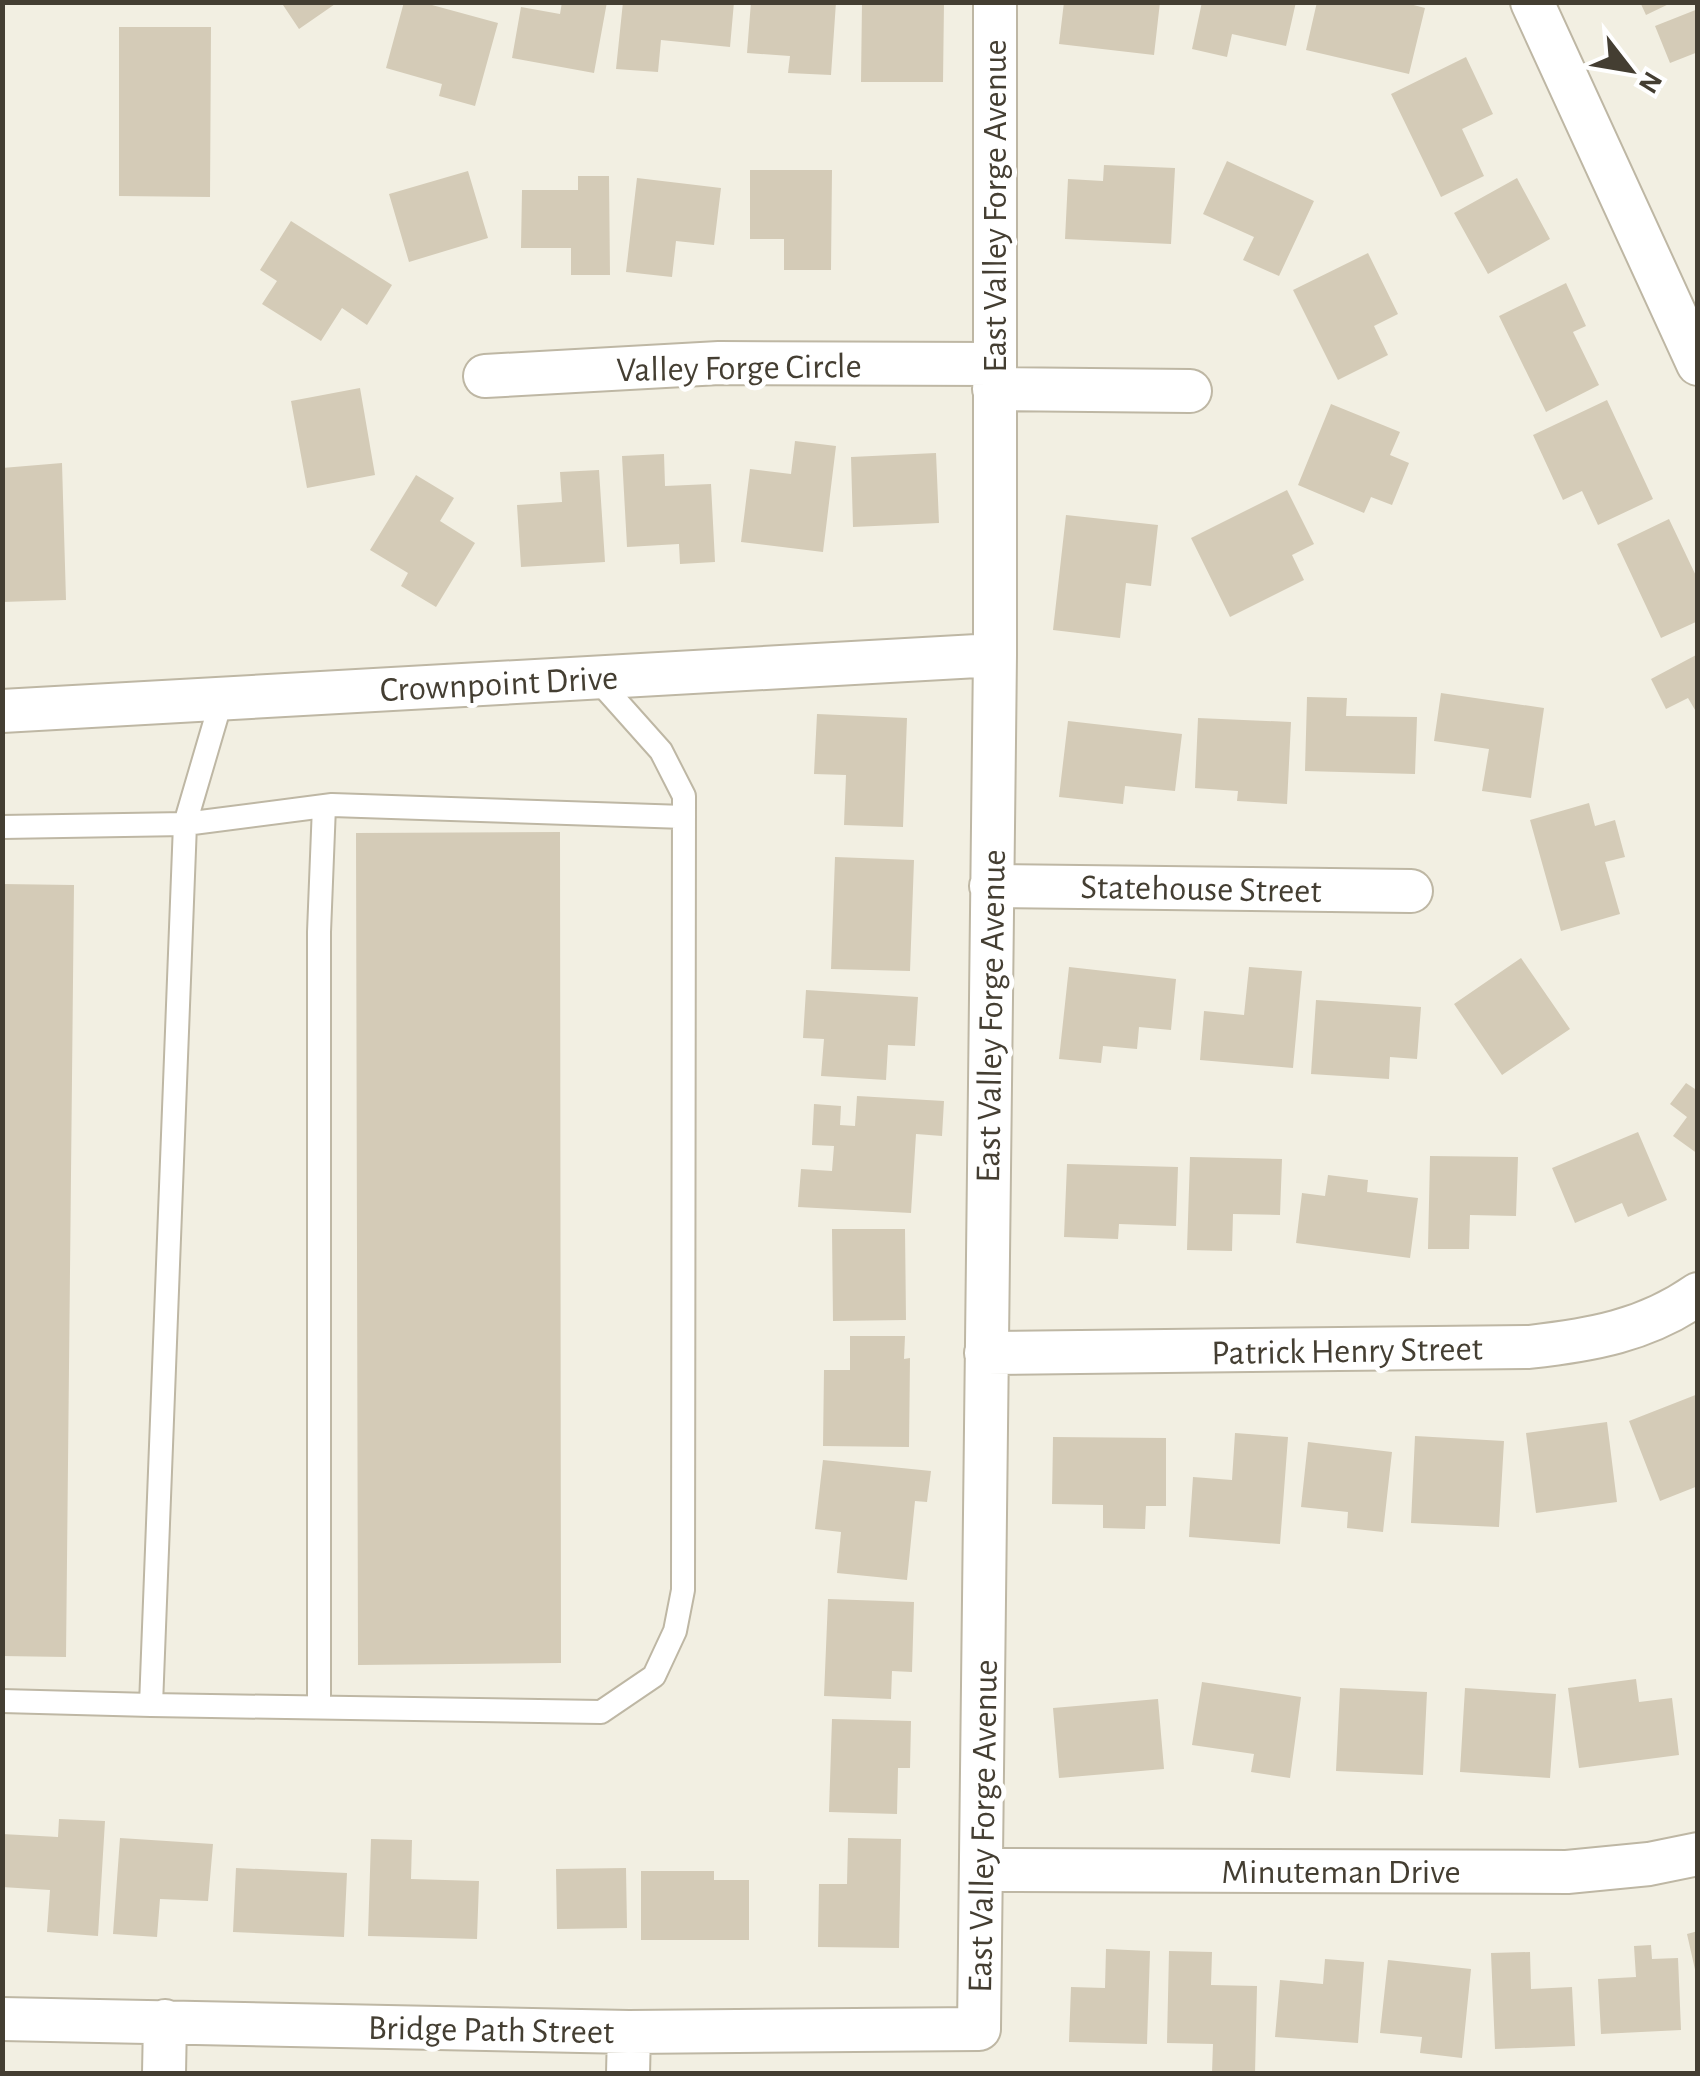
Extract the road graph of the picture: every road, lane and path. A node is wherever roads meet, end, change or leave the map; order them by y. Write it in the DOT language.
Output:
graph roads {
  1 [pos="995,2"];
  2 [pos="1532,2"];
  3 [pos="1698,364"];
  4 [pos="485,376"];
  5 [pos="994,377"];
  6 [pos="1190,392"];
  7 [pos="994,655"];
  8 [pos="595,678"];
  9 [pos="222,698"];
  10 [pos="2,711"];
  11 [pos="324,806"];
  12 [pos="684,817"];
  13 [pos="185,824"];
  14 [pos="2,827"];
  15 [pos="991,886"];
  16 [pos="1412,891"];
  17 [pos="1698,1294"];
  18 [pos="986,1353"];
  19 [pos="2,1701"];
  20 [pos="151,1705"];
  21 [pos="318,1707"];
  22 [pos="1698,1854"];
  23 [pos="983,1870"];
  24 [pos="2,2019"];
  25 [pos="164,2021"];
  26 [pos="979,2029"];
  27 [pos="629,2053"];
  28 [pos="164,2074"];
  1 -- 5 [label="street, East Valley Forge Avenue"];
  2 -- 3 [label="street"];
  4 -- 5 [label="street, Valley Forge Circle"];
  5 -- 6 [label="street, Valley Forge Circle"];
  5 -- 7 [label="street, East Valley Forge Avenue"];
  7 -- 8 [label="street, Crownpoint Drive"];
  7 -- 15 [label="street, East Valley Forge Avenue"];
  8 -- 9 [label="street, Crownpoint Drive"];
  8 -- 12 [label="lane"];
  9 -- 10 [label="street, Crownpoint Drive"];
  9 -- 13 [label="lane"];
  11 -- 12 [label="lane"];
  11 -- 13 [label="lane"];
  11 -- 21 [label="lane"];
  12 -- 21 [label="lane"];
  13 -- 14 [label="lane"];
  13 -- 20 [label="lane"];
  15 -- 16 [label="street, Statehouse Street"];
  15 -- 18 [label="street, East Valley Forge Avenue"];
  17 -- 18 [label="street, Patrick Henry Street"];
  18 -- 23 [label="street, East Valley Forge Avenue"];
  19 -- 20 [label="lane"];
  20 -- 21 [label="lane"];
  22 -- 23 [label="street, Minuteman Drive"];
  23 -- 26 [label="street, East Valley Forge Avenue"];
  24 -- 25 [label="street, Bridge Path Street"];
  25 -- 27 [label="street, Bridge Path Street"];
  25 -- 28 [label="street"];
  26 -- 27 [label="street, Bridge Path Street"];
}
